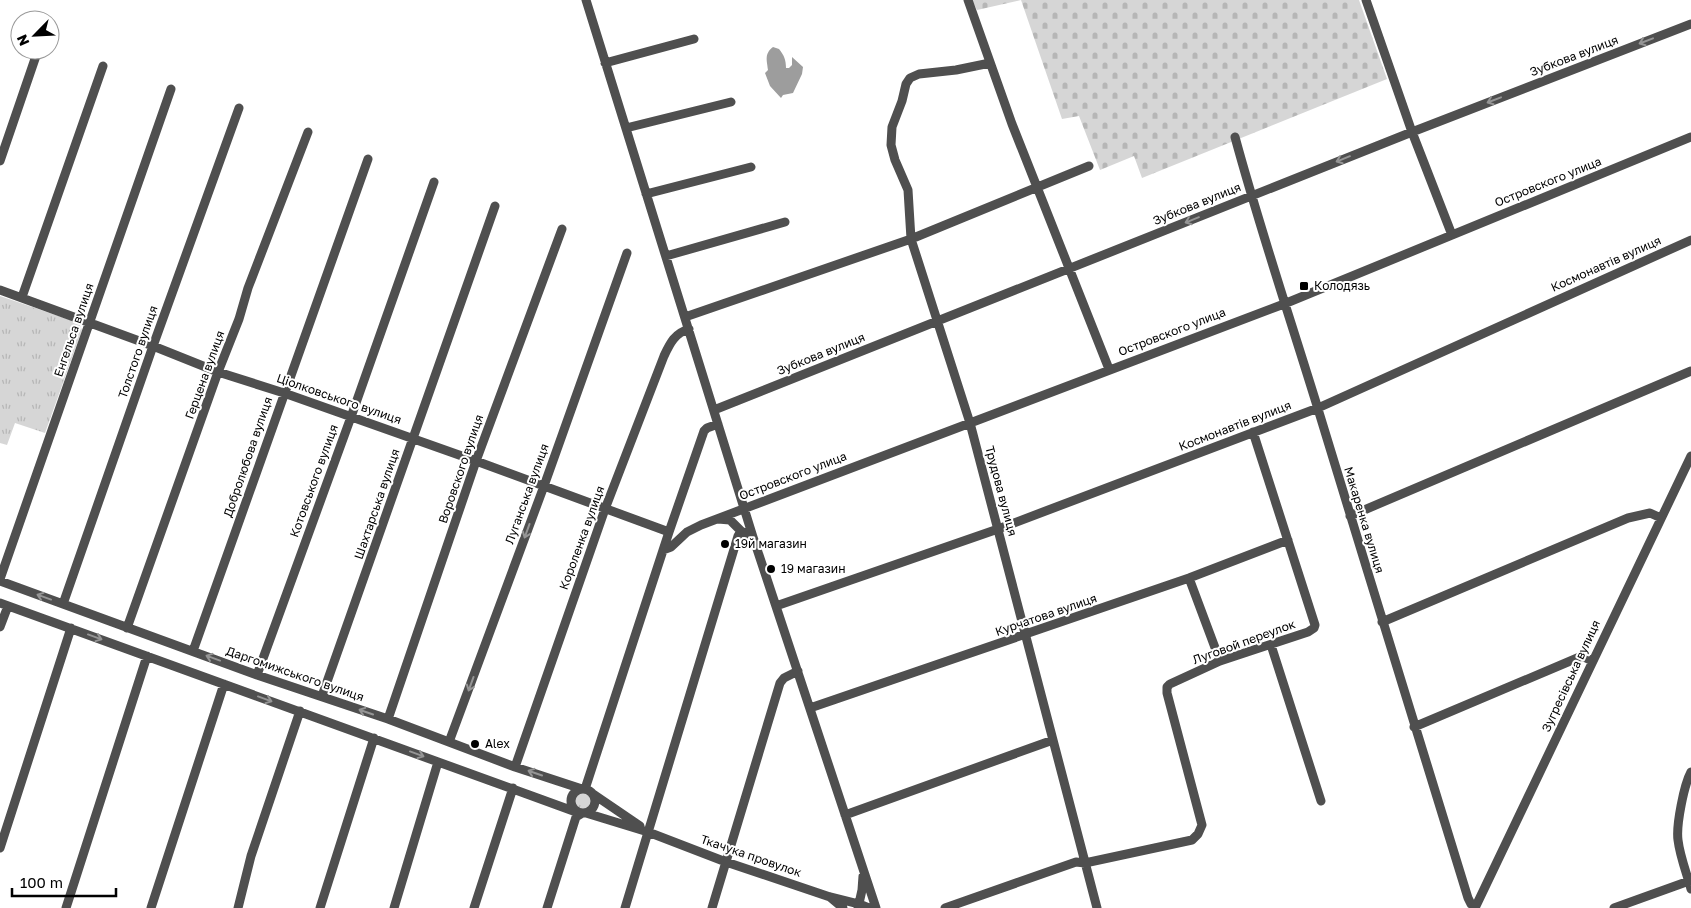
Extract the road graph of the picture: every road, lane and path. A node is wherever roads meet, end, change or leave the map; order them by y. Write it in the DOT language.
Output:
graph roads {
  1 [pos="587,0"];
  2 [pos="968,0"];
  3 [pos="1366,0"];
  4 [pos="1691,24"];
  5 [pos="694,39"];
  6 [pos="35,60"];
  7 [pos="605,63"];
  8 [pos="990,63"];
  9 [pos="103,66"];
  10 [pos="171,89"];
  11 [pos="731,102"];
  12 [pos="239,108"];
  13 [pos="626,128"];
  14 [pos="308,132"];
  15 [pos="1412,132"];
  16 [pos="1235,137"];
  17 [pos="1691,137"];
  18 [pos="368,159"];
  19 [pos="0,161"];
  20 [pos="1089,166"];
  21 [pos="751,167"];
  22 [pos="434,182"];
  23 [pos="1037,188"];
  24 [pos="646,194"];
  25 [pos="1251,196"];
  26 [pos="496,206"];
  27 [pos="785,222"];
  28 [pos="562,229"];
  29 [pos="1452,235"];
  30 [pos="912,239"];
  31 [pos="1691,240"];
  32 [pos="627,254"];
  33 [pos="666,256"];
  34 [pos="1070,269"];
  35 [pos="0,290"];
  36 [pos="22,297"];
  37 [pos="1284,304"];
  38 [pos="685,317"];
  39 [pos="938,321"];
  40 [pos="90,322"];
  41 [pos="689,329"];
  42 [pos="153,346"];
  43 [pos="1109,370"];
  44 [pos="1691,371"];
  45 [pos="218,372"];
  46 [pos="284,392"];
  47 [pos="1318,408"];
  48 [pos="714,410"];
  49 [pos="351,417"];
  50 [pos="970,423"];
  51 [pos="718,424"];
  52 [pos="1253,432"];
  53 [pos="413,439"];
  54 [pos="1691,456"];
  55 [pos="476,461"];
  56 [pos="544,486"];
  57 [pos="771,498"];
  58 [pos="745,508"];
  59 [pos="605,509"];
  60 [pos="1350,516"];
  61 [pos="716,518"];
  62 [pos="1662,518"];
  63 [pos="998,529"];
  64 [pos="741,531"];
  65 [pos="669,532"];
  66 [pos="753,537"];
  67 [pos="1288,540"];
  68 [pos="663,550"];
  69 [pos="1189,578"];
  70 [pos="0,580"];
  71 [pos="4,604"];
  72 [pos="63,604"];
  73 [pos="776,606"];
  74 [pos="1382,622"];
  75 [pos="0,627"];
  76 [pos="71,628"];
  77 [pos="127,628"];
  78 [pos="1026,635"];
  79 [pos="1270,645"];
  80 [pos="192,651"];
  81 [pos="148,656"];
  82 [pos="1220,661"];
  83 [pos="1592,661"];
  84 [pos="798,671"];
  85 [pos="256,675"];
  86 [pos="224,684"];
  87 [pos="322,696"];
  88 [pos="810,708"];
  89 [pos="300,712"];
  90 [pos="388,719"];
  91 [pos="1414,727"];
  92 [pos="374,738"];
  93 [pos="1053,740"];
  94 [pos="449,742"];
  95 [pos="438,762"];
  96 [pos="515,767"];
  97 [pos="1691,772"];
  98 [pos="513,788"];
  99 [pos="586,791"];
  100 [pos="1321,801"];
  101 [pos="581,813"];
  102 [pos="845,815"];
  103 [pos="648,832"];
  104 [pos="0,848"];
  105 [pos="726,862"];
  106 [pos="1085,863"];
  107 [pos="863,871"];
  108 [pos="1690,885"];
  109 [pos="830,897"];
  110 [pos="858,906"];
  111 [pos="1475,907"];
  112 [pos="66,908"];
  113 [pos="151,908"];
  114 [pos="238,908"];
  115 [pos="320,908"];
  116 [pos="394,908"];
  117 [pos="474,908"];
  118 [pos="547,908"];
  119 [pos="625,908"];
  120 [pos="712,908"];
  121 [pos="843,908"];
  122 [pos="869,908"];
  123 [pos="876,908"];
  124 [pos="945,908"];
  125 [pos="1097,908"];
  126 [pos="1614,908"];
  1 -- 7 [label="street"];
  2 -- 8 [label="street"];
  3 -- 15 [label="street"];
  4 -- 15 [label="street, Зубкова вулиця, one-way"];
  5 -- 7 [label="street"];
  6 -- 19 [label="street"];
  7 -- 13 [label="street"];
  8 -- 23 [label="street"];
  8 -- 30 [label="street, Трудова вулиця"];
  9 -- 36 [label="street"];
  10 -- 40 [label="street, Енгельса вулиця"];
  11 -- 13 [label="street"];
  12 -- 42 [label="street, Толстого вулиця"];
  13 -- 24 [label="street"];
  14 -- 45 [label="street, Герцена вулиця"];
  15 -- 25 [label="street, Зубкова вулиця, one-way"];
  15 -- 29 [label="street"];
  16 -- 25 [label="street, Макаренка вулиця"];
  17 -- 29 [label="street, Островского улица"];
  18 -- 46 [label="street, Добролюбова вулиця"];
  20 -- 23 [label="street"];
  21 -- 24 [label="street"];
  22 -- 49 [label="street, Котовського вулиця"];
  23 -- 30 [label="street"];
  23 -- 34 [label="street"];
  24 -- 33 [label="street"];
  25 -- 34 [label="street, Зубкова вулиця, one-way"];
  25 -- 37 [label="street, Макаренка вулиця"];
  26 -- 53 [label="street, Шахтарська вулиця"];
  27 -- 33 [label="street"];
  28 -- 55 [label="street, Воровского вулиця"];
  29 -- 37 [label="street, Островского улица"];
  30 -- 38 [label="street"];
  30 -- 39 [label="street, Трудова вулиця"];
  31 -- 47 [label="street, Космонавтів вулиця"];
  32 -- 56 [label="street, Луганська вулиця"];
  33 -- 38 [label="street"];
  34 -- 39 [label="street, Зубкова вулиця"];
  34 -- 43 [label="street"];
  35 -- 36 [label="street, Ціолковського вулиця"];
  36 -- 40 [label="street, Ціолковського вулиця"];
  37 -- 43 [label="street, Островского улица"];
  37 -- 47 [label="street, Макаренка вулиця"];
  38 -- 41 [label="street"];
  39 -- 48 [label="street, Зубкова вулиця"];
  39 -- 50 [label="street, Трудова вулиця"];
  40 -- 42 [label="street, Ціолковського вулиця"];
  40 -- 70 [label="street, Енгельса вулиця"];
  41 -- 48 [label="street"];
  41 -- 59 [label="street, Короленка вулиця"];
  42 -- 45 [label="street, Ціолковського вулиця"];
  42 -- 72 [label="street, Толстого вулиця"];
  43 -- 50 [label="street, Островского улица"];
  44 -- 60 [label="street"];
  45 -- 46 [label="street, Ціолковського вулиця"];
  45 -- 77 [label="street, Герцена вулиця"];
  46 -- 49 [label="street, Ціолковського вулиця"];
  46 -- 80 [label="street, Добролюбова вулиця"];
  47 -- 52 [label="street, Космонавтів вулиця"];
  47 -- 60 [label="street, Макаренка вулиця"];
  48 -- 51 [label="street"];
  49 -- 53 [label="street, Ціолковського вулиця"];
  49 -- 85 [label="street, Котовського вулиця"];
  50 -- 57 [label="street, Островского улица"];
  50 -- 63 [label="street, Трудова вулиця"];
  51 -- 58 [label="street"];
  51 -- 65 [label="street"];
  52 -- 63 [label="street, Космонавтів вулиця"];
  52 -- 67 [label="street, Луговой переулок"];
  53 -- 55 [label="street, Ціолковського вулиця"];
  53 -- 87 [label="street, Шахтарська вулиця"];
  54 -- 62 [label="street, Зугресівська вулиця"];
  55 -- 56 [label="street, Ціолковського вулиця"];
  55 -- 90 [label="street, Воровского вулиця"];
  56 -- 59 [label="street, Ціолковського вулиця"];
  56 -- 94 [label="street, Луганська вулиця, one-way"];
  57 -- 58 [label="street, Островского улица"];
  57 -- 66 [label="street"];
  58 -- 61 [label="street, Островского улица"];
  58 -- 66 [label="street"];
  59 -- 65 [label="street, Ціолковського вулиця"];
  59 -- 96 [label="street, Короленка вулиця"];
  60 -- 74 [label="street, Макаренка вулиця"];
  61 -- 64 [label="street"];
  61 -- 68 [label="street, Островского улица"];
  62 -- 74 [label="street"];
  62 -- 83 [label="street, Зугресівська вулиця"];
  63 -- 73 [label="street, Космонавтів вулиця"];
  63 -- 78 [label="street, Трудова вулиця"];
  64 -- 66 [label="street"];
  64 -- 103 [label="street"];
  65 -- 68 [label="street"];
  66 -- 73 [label="street"];
  67 -- 69 [label="street, Курчатова вулиця"];
  67 -- 79 [label="street, Луговой переулок"];
  68 -- 99 [label="street"];
  69 -- 78 [label="street, Курчатова вулиця"];
  69 -- 82 [label="street"];
  72 -- 70 [label="street, Даргомижського вулиця, one-way"];
  71 -- 75 [label="street"];
  71 -- 76 [label="street"];
  72 -- 77 [label="street, Даргомижського вулиця"];
  73 -- 84 [label="street"];
  74 -- 91 [label="street, Макаренка вулиця"];
  76 -- 81 [label="street, one-way"];
  76 -- 104 [label="street"];
  77 -- 80 [label="street, Даргомижського вулиця"];
  78 -- 88 [label="street, Курчатова вулиця"];
  78 -- 93 [label="street, Трудова вулиця"];
  79 -- 82 [label="street, Луговой переулок"];
  79 -- 100 [label="street"];
  85 -- 80 [label="street, Даргомижського вулиця, one-way"];
  81 -- 86 [label="street"];
  81 -- 112 [label="street"];
  82 -- 106 [label="street, Луговой переулок"];
  83 -- 91 [label="street"];
  83 -- 111 [label="street, Зугресівська вулиця"];
  84 -- 88 [label="street"];
  84 -- 105 [label="street"];
  85 -- 87 [label="street, Даргомижського вулиця"];
  86 -- 89 [label="street, one-way"];
  86 -- 113 [label="street"];
  90 -- 87 [label="street, Даргомижського вулиця, one-way"];
  88 -- 102 [label="street"];
  89 -- 92 [label="street"];
  89 -- 114 [label="street"];
  90 -- 94 [label="street, Даргомижського вулиця"];
  91 -- 111 [label="street, Макаренка вулиця"];
  92 -- 95 [label="street, one-way"];
  92 -- 115 [label="street"];
  93 -- 102 [label="street"];
  93 -- 106 [label="street, Трудова вулиця"];
  94 -- 96 [label="street, Даргомижського вулиця"];
  95 -- 98 [label="street"];
  95 -- 116 [label="street"];
  99 -- 96 [label="street, Даргомижського вулиця, one-way"];
  97 -- 108 [label="street"];
  98 -- 101 [label="street"];
  98 -- 117 [label="street"];
  99 -- 101 [label="street"];
  99 -- 101 [label="street"];
  99 -- 103 [label="street, Даргомижського вулиця"];
  101 -- 103 [label="street"];
  101 -- 118 [label="street"];
  102 -- 107 [label="street"];
  103 -- 105 [label="street, Ткачука провулок"];
  103 -- 119 [label="street"];
  105 -- 109 [label="street, Ткачука провулок"];
  105 -- 120 [label="street"];
  106 -- 124 [label="street"];
  106 -- 125 [label="street, Трудова вулиця"];
  107 -- 110 [label="street"];
  107 -- 123 [label="street"];
  108 -- 126 [label="street"];
  109 -- 110 [label="street"];
  109 -- 121 [label="street, Ткачука провулок"];
  110 -- 122 [label="street"];
}
